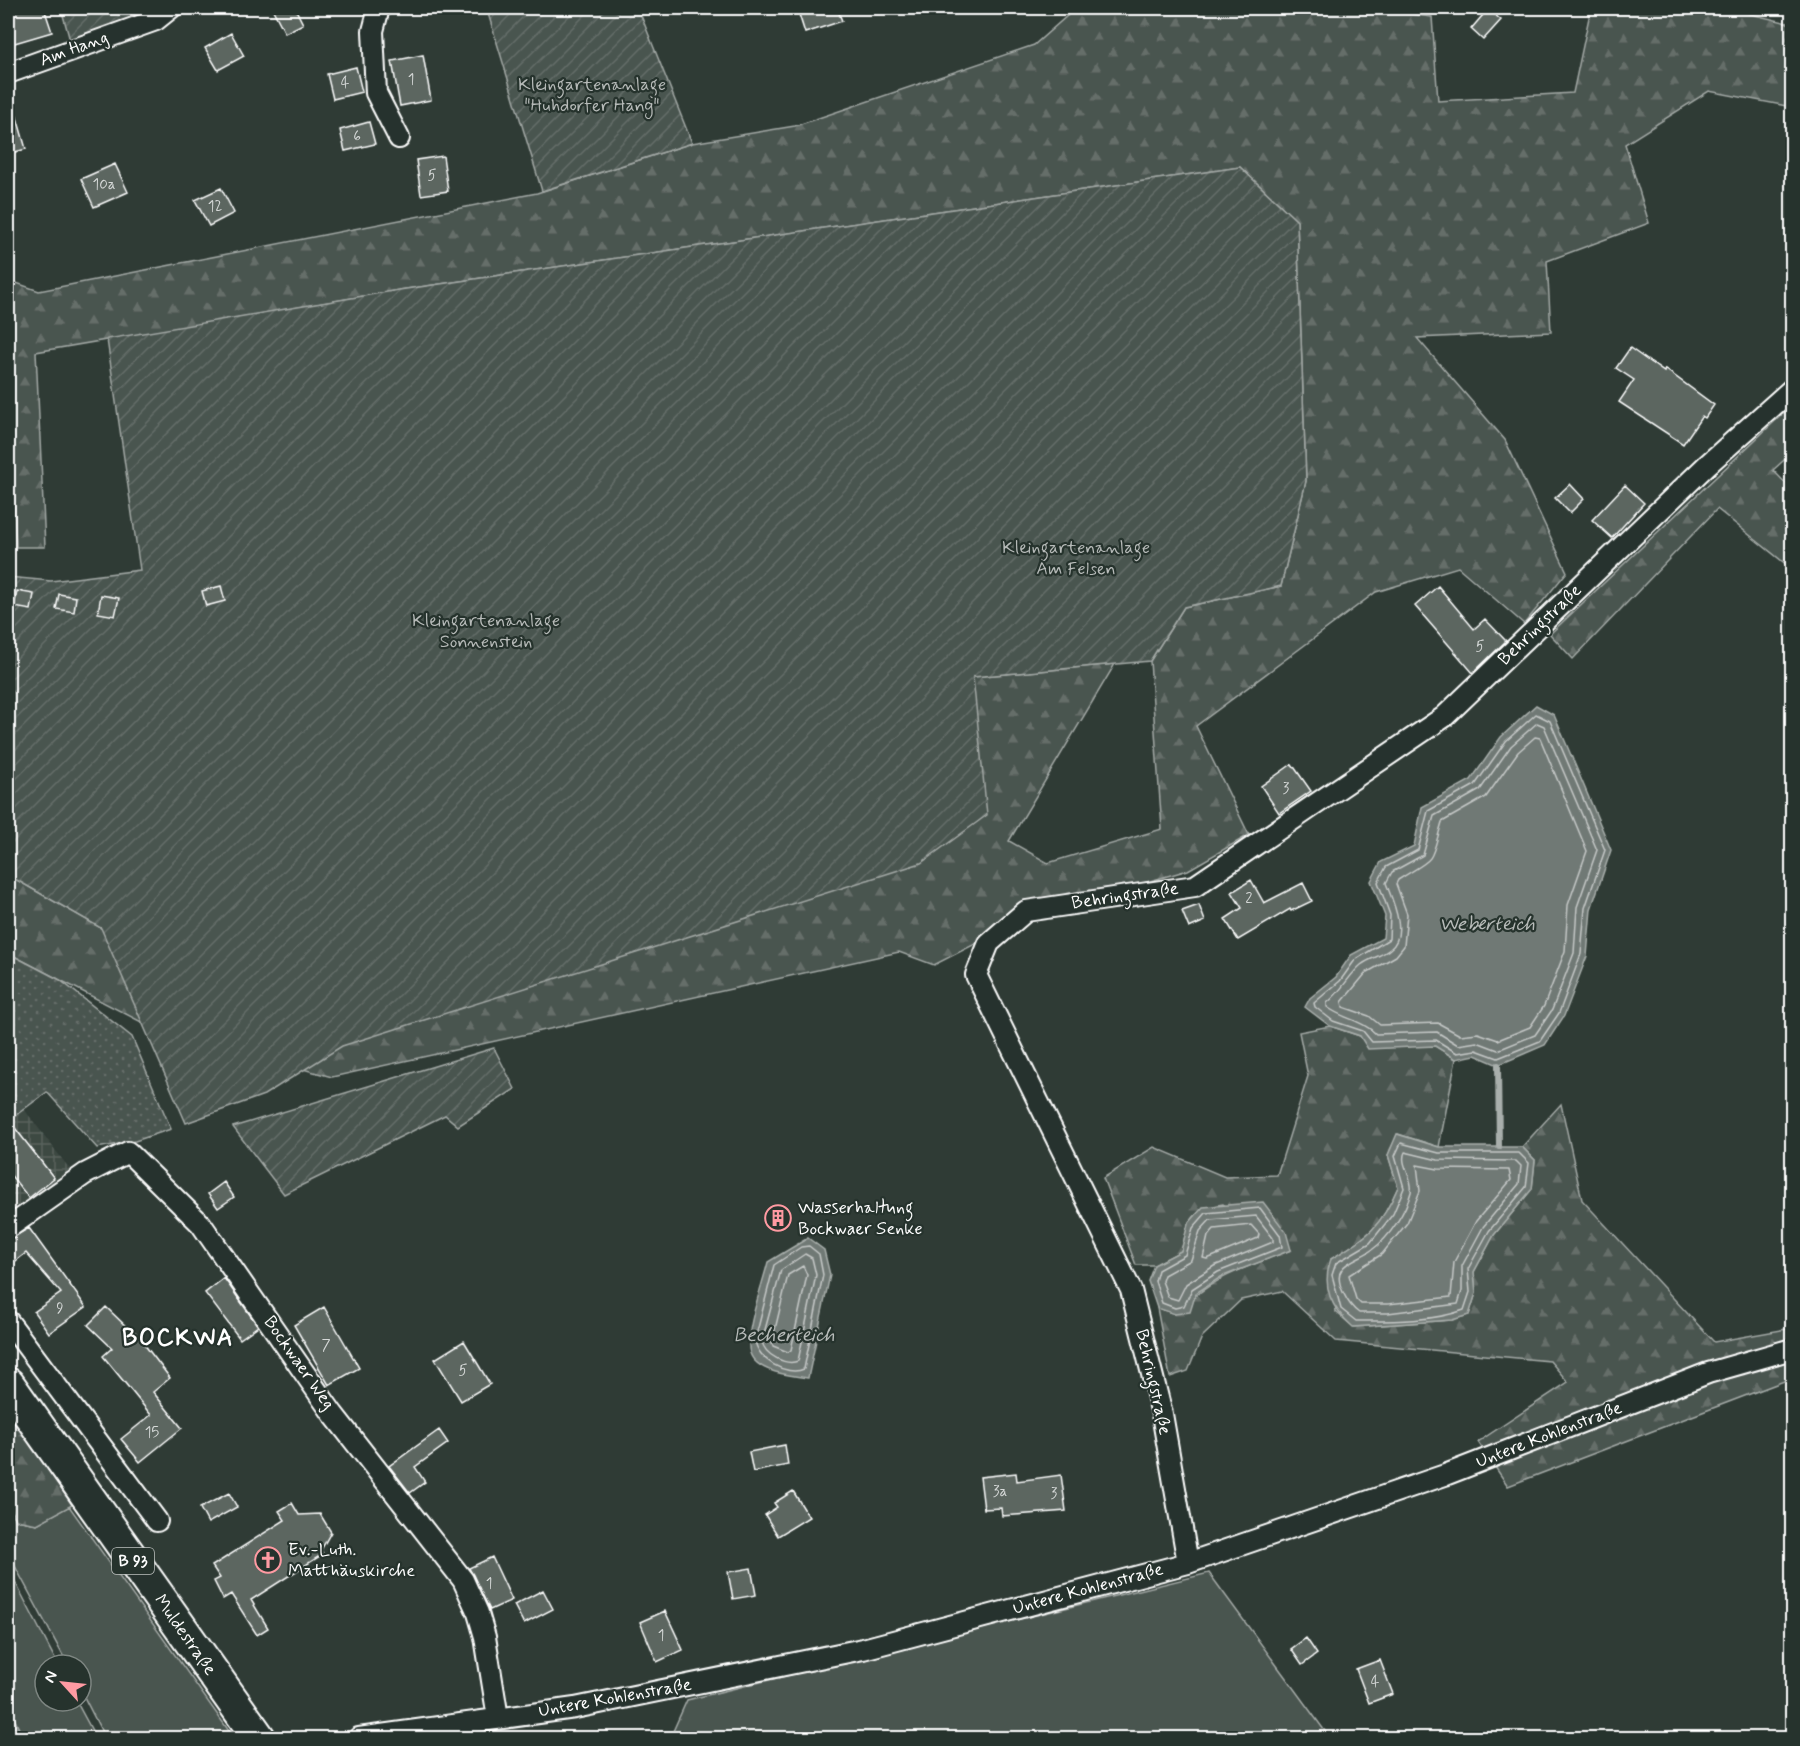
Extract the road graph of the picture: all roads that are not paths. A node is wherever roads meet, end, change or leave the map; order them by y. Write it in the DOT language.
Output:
graph roads {
  1 [pos="171,8"];
  2 [pos="379,8"];
  3 [pos="8,73"];
  4 [pos="399,138"];
  5 [pos="1792,389"];
  6 [pos="8,1228"];
  7 [pos="8,1321"];
  8 [pos="1792,1348"];
  9 [pos="8,1384"];
  10 [pos="158,1521"];
  11 [pos="1188,1563"];
  12 [pos="498,1718"];
  13 [pos="259,1738"];
  14 [pos="359,1738"];
  1 -- 3 [label="street, Am Hang"];
  2 -- 4 [label="street"];
  5 -- 11 [label="street, Behringstraße"];
  6 -- 12 [label="street, Bockwaer Weg"];
  7 -- 10 [label="street"];
  8 -- 11 [label="street, Untere Kohlenstraße"];
  9 -- 13 [label="main road, Muldestraße / B 93"];
  11 -- 12 [label="street, Untere Kohlenstraße"];
  12 -- 14 [label="street, Untere Kohlenstraße"];
}
